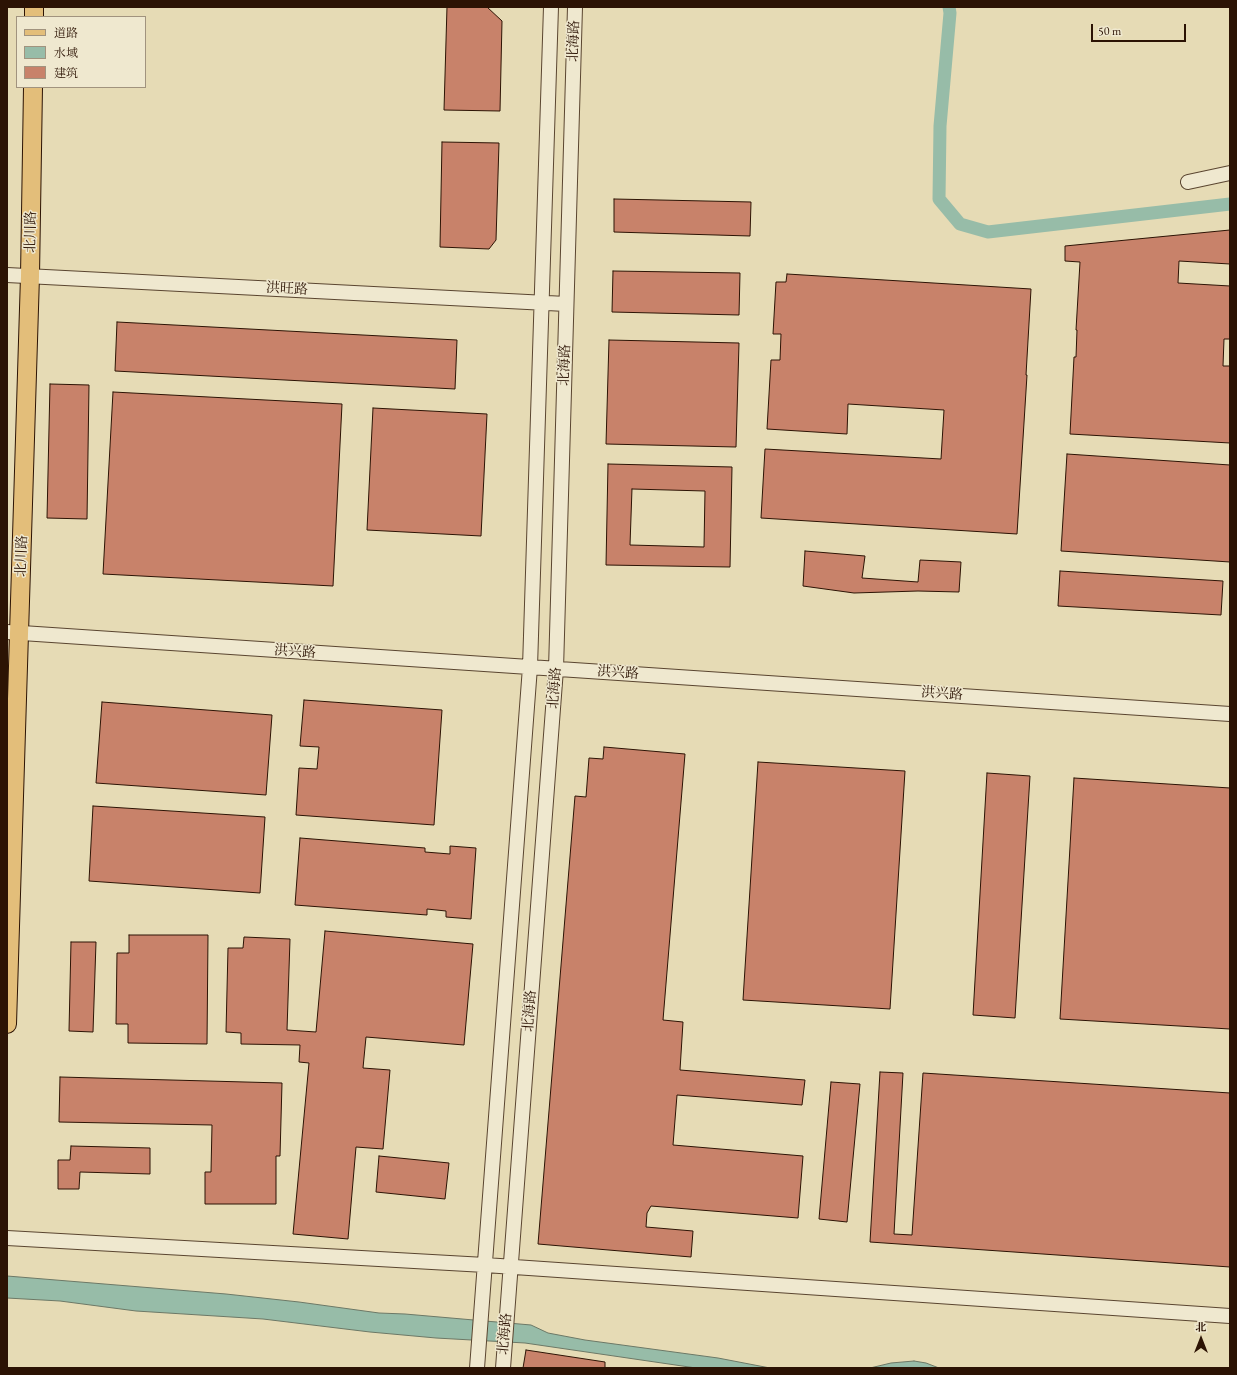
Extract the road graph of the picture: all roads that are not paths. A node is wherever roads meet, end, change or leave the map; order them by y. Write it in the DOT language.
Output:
graph roads {
  1 [pos="551,7"];
  2 [pos="575,7"];
  3 [pos="33,88"];
  4 [pos="1230,173"];
  5 [pos="1188,182"];
  6 [pos="7,274"];
  7 [pos="30,276"];
  8 [pos="542,302"];
  9 [pos="566,304"];
  10 [pos="13,633"];
  11 [pos="530,667"];
  12 [pos="556,669"];
  13 [pos="1230,714"];
  14 [pos="7,1024"];
  15 [pos="7,1238"];
  16 [pos="485,1265"];
  17 [pos="511,1267"];
  18 [pos="1230,1316"];
  19 [pos="477,1368"];
  20 [pos="503,1368"];
  1 -- 8 [label="street, 北海路"];
  2 -- 9 [label="street, 北海路"];
  3 -- 7 [label="main road, 北川路"];
  4 -- 5 [label="street"];
  6 -- 7 [label="street, 洪旺路"];
  7 -- 8 [label="street, 洪旺路"];
  7 -- 10 [label="main road, 北川路"];
  8 -- 9 [label="street, 洪旺路"];
  8 -- 11 [label="street, 北海路"];
  9 -- 12 [label="street, 北海路"];
  10 -- 11 [label="street, 洪兴路"];
  10 -- 14 [label="main road, 北川路"];
  11 -- 12 [label="street, 洪兴路"];
  11 -- 16 [label="street, 北海路"];
  12 -- 13 [label="street, 洪兴路"];
  12 -- 17 [label="street, 北海路"];
  15 -- 16 [label="street"];
  16 -- 17 [label="street"];
  16 -- 19 [label="street, 北海路"];
  17 -- 18 [label="street"];
  17 -- 20 [label="street, 北海路"];
}
